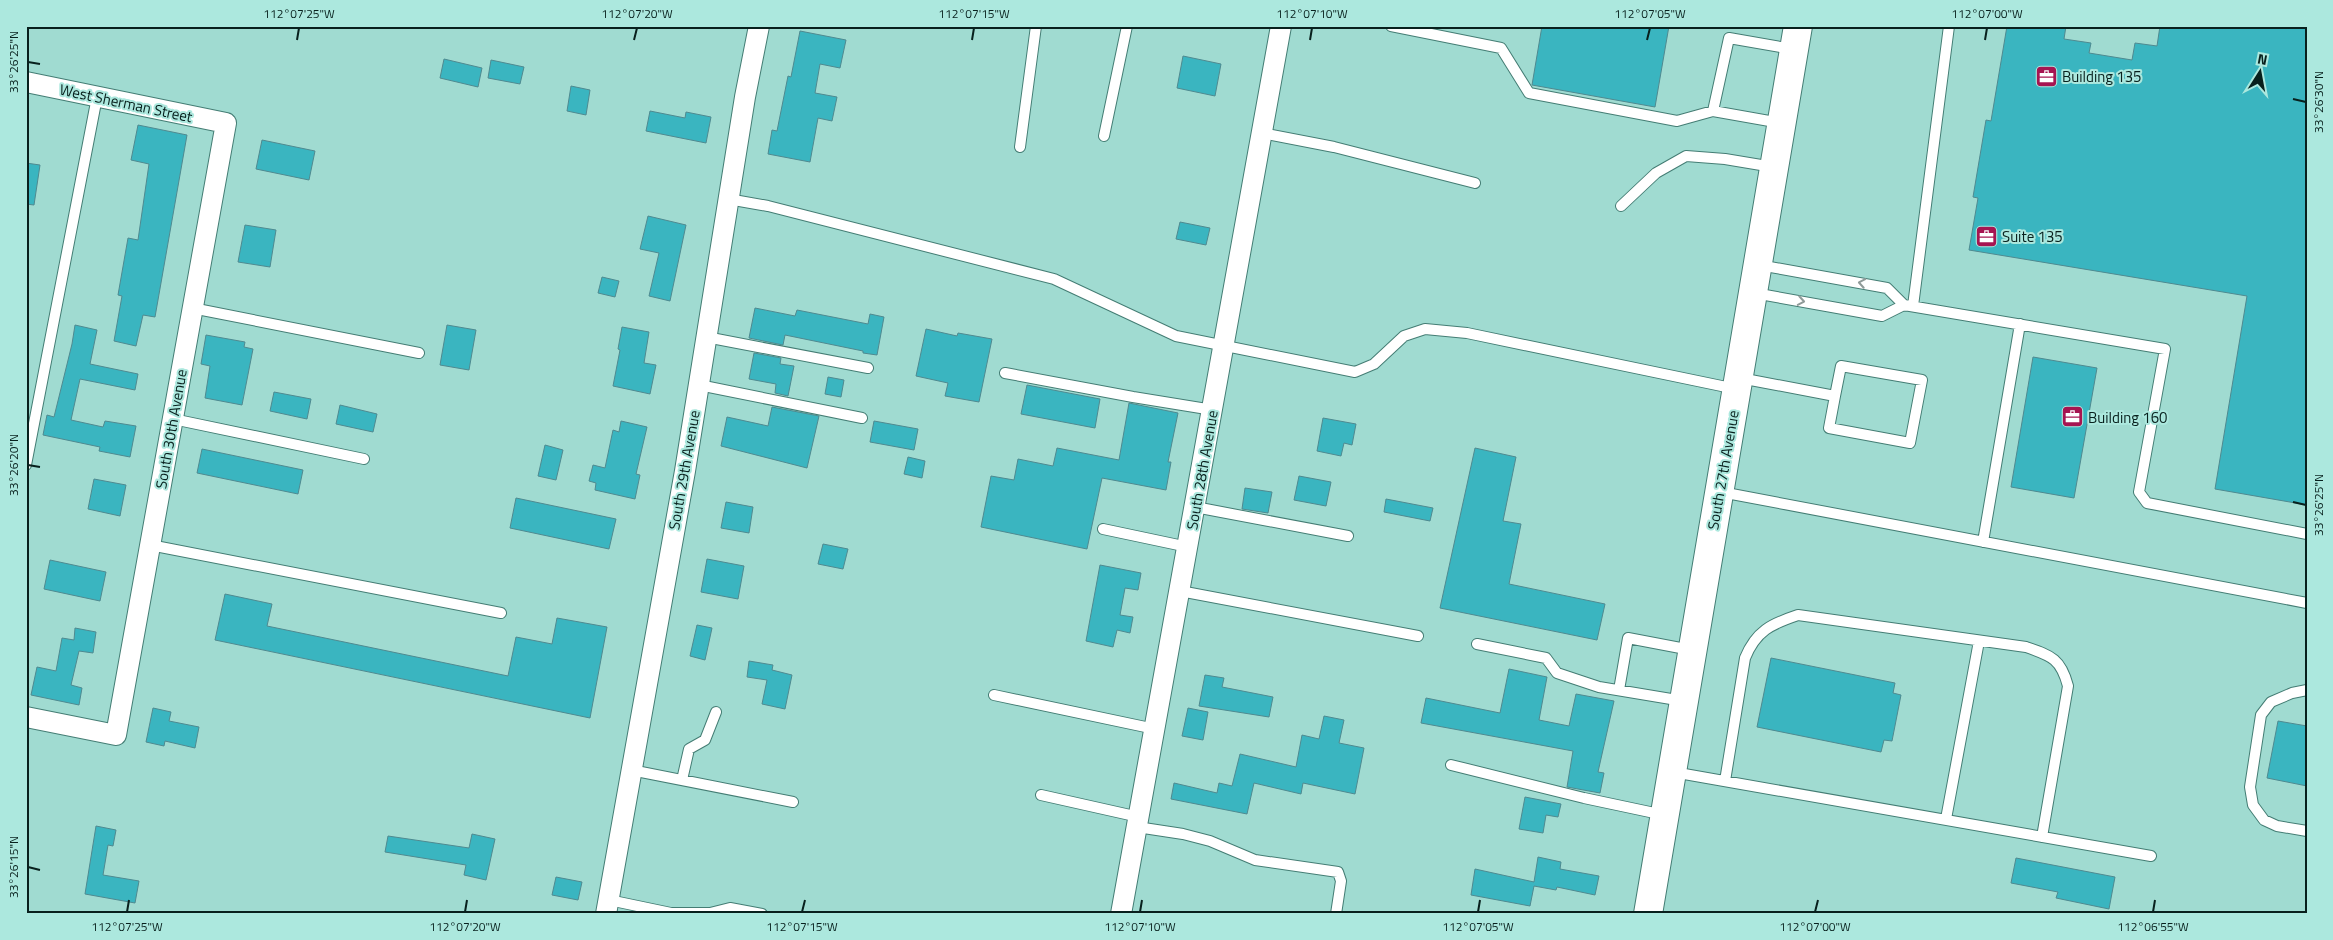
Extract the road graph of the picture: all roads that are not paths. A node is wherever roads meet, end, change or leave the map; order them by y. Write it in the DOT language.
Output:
graph roads {
  1 [pos="759,26"];
  2 [pos="1036,26"];
  3 [pos="1127,26"];
  4 [pos="1281,26"];
  5 [pos="1391,26"];
  6 [pos="1949,26"];
  7 [pos="1796,38"];
  8 [pos="26,82"];
  9 [pos="97,97"];
  10 [pos="1713,111"];
  11 [pos="226,124"];
  12 [pos="1781,124"];
  13 [pos="1262,133"];
  14 [pos="1104,136"];
  15 [pos="1020,147"];
  16 [pos="1774,167"];
  17 [pos="1475,183"];
  18 [pos="728,199"];
  19 [pos="1621,206"];
  20 [pos="1758,265"];
  21 [pos="1753,292"];
  22 [pos="1909,306"];
  23 [pos="192,308"];
  24 [pos="2020,324"];
  25 [pos="706,337"];
  26 [pos="1224,346"];
  27 [pos="419,353"];
  28 [pos="868,368"];
  29 [pos="1005,373"];
  30 [pos="1738,383"];
  31 [pos="699,385"];
  32 [pos="1835,396"];
  33 [pos="1213,410"];
  34 [pos="862,418"];
  35 [pos="173,419"];
  36 [pos="364,459"];
  37 [pos="26,464"];
  38 [pos="1719,492"];
  39 [pos="1195,507"];
  40 [pos="1103,529"];
  41 [pos="2307,534"];
  42 [pos="1348,536"];
  43 [pos="1983,542"];
  44 [pos="150,545"];
  45 [pos="1188,547"];
  46 [pos="1180,591"];
  47 [pos="2307,603"];
  48 [pos="501,613"];
  49 [pos="1418,636"];
  50 [pos="1979,641"];
  51 [pos="1477,644"];
  52 [pos="1692,650"];
  53 [pos="1619,690"];
  54 [pos="2307,690"];
  55 [pos="994,695"];
  56 [pos="1684,701"];
  57 [pos="716,712"];
  58 [pos="26,717"];
  59 [pos="1155,730"];
  60 [pos="1451,765"];
  61 [pos="631,770"];
  62 [pos="1672,771"];
  63 [pos="682,780"];
  64 [pos="1725,781"];
  65 [pos="1041,795"];
  66 [pos="793,802"];
  67 [pos="1665,815"];
  68 [pos="1946,819"];
  69 [pos="1138,822"];
  70 [pos="2307,832"];
  71 [pos="2042,837"];
  72 [pos="2151,856"];
  73 [pos="607,907"];
  74 [pos="762,914"];
  75 [pos="1121,914"];
  76 [pos="1336,914"];
  77 [pos="1648,914"];
  1 -- 18 [label="street, South 29th Avenue"];
  2 -- 15 [label="lane"];
  3 -- 14 [label="lane"];
  4 -- 13 [label="street, South 28th Avenue"];
  5 -- 10 [label="lane"];
  6 -- 22 [label="lane"];
  7 -- 10 [label="lane"];
  7 -- 12 [label="main road, South 27th Avenue"];
  8 -- 9 [label="street, West Sherman Street"];
  9 -- 11 [label="street, West Sherman Street"];
  9 -- 37 [label="lane"];
  10 -- 12 [label="lane"];
  11 -- 23 [label="street, South 30th Avenue"];
  12 -- 16 [label="main road, South 27th Avenue"];
  13 -- 17 [label="lane"];
  13 -- 26 [label="street, South 28th Avenue"];
  16 -- 19 [label="lane"];
  16 -- 20 [label="main road, South 27th Avenue"];
  18 -- 25 [label="street, South 29th Avenue"];
  18 -- 26 [label="lane"];
  20 -- 21 [label="main road, South 27th Avenue"];
  22 -- 20 [label="lane, one-way"];
  21 -- 22 [label="lane, one-way"];
  21 -- 30 [label="main road, South 27th Avenue"];
  22 -- 24 [label="lane"];
  23 -- 27 [label="lane"];
  23 -- 35 [label="street, South 30th Avenue"];
  24 -- 41 [label="lane"];
  24 -- 43 [label="lane"];
  25 -- 28 [label="lane"];
  25 -- 31 [label="street, South 29th Avenue"];
  26 -- 30 [label="lane"];
  26 -- 33 [label="street, South 28th Avenue"];
  29 -- 33 [label="lane"];
  30 -- 32 [label="lane"];
  30 -- 38 [label="main road, South 27th Avenue"];
  31 -- 34 [label="lane"];
  31 -- 61 [label="street, South 29th Avenue"];
  32 -- 32 [label="lane"];
  33 -- 39 [label="street, South 28th Avenue"];
  35 -- 36 [label="lane"];
  35 -- 44 [label="street, South 30th Avenue"];
  38 -- 43 [label="lane"];
  38 -- 52 [label="main road, South 27th Avenue"];
  39 -- 42 [label="lane"];
  39 -- 45 [label="street, South 28th Avenue"];
  40 -- 45 [label="lane"];
  43 -- 47 [label="lane"];
  44 -- 48 [label="lane"];
  44 -- 58 [label="street, South 30th Avenue"];
  45 -- 46 [label="street, South 28th Avenue"];
  46 -- 49 [label="lane"];
  46 -- 59 [label="street, South 28th Avenue"];
  50 -- 64 [label="lane"];
  50 -- 68 [label="lane"];
  50 -- 71 [label="lane"];
  51 -- 53 [label="lane"];
  52 -- 53 [label="lane"];
  52 -- 56 [label="main road, South 27th Avenue"];
  53 -- 56 [label="lane"];
  54 -- 70 [label="lane"];
  55 -- 59 [label="lane"];
  56 -- 62 [label="main road, South 27th Avenue"];
  57 -- 63 [label="lane"];
  59 -- 69 [label="street, South 28th Avenue"];
  60 -- 67 [label="lane"];
  61 -- 63 [label="lane"];
  61 -- 73 [label="street, South 29th Avenue"];
  62 -- 64 [label="lane"];
  62 -- 67 [label="main road, South 27th Avenue"];
  63 -- 66 [label="lane"];
  64 -- 68 [label="lane"];
  65 -- 69 [label="lane"];
  67 -- 77 [label="main road, South 27th Avenue"];
  68 -- 71 [label="lane"];
  69 -- 75 [label="street, South 28th Avenue"];
  69 -- 76 [label="lane"];
  71 -- 72 [label="lane"];
  73 -- 74 [label="lane"];
}
